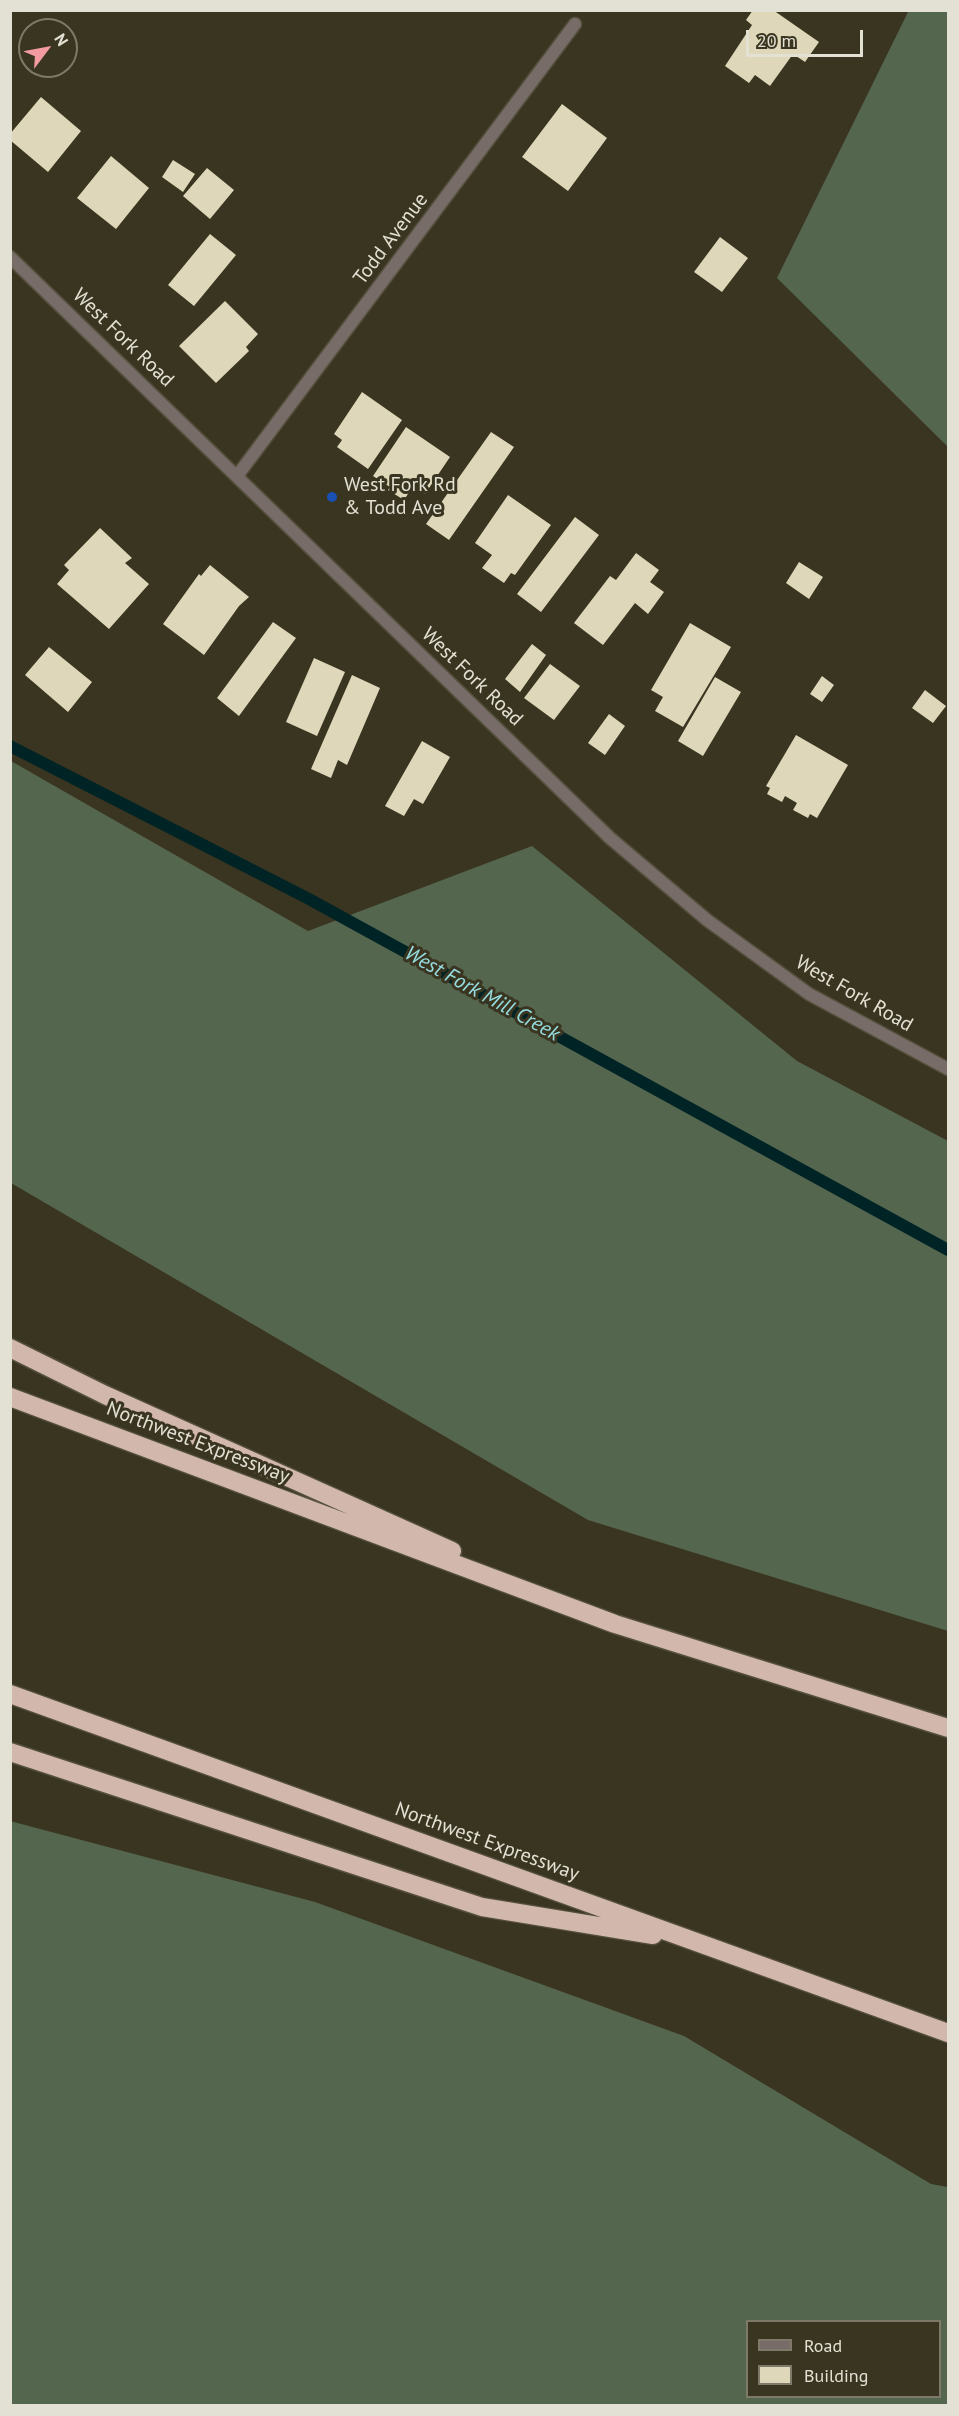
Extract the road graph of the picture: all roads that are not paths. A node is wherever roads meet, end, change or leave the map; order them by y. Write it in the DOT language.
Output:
graph roads {
  1 [pos="576,24"];
  2 [pos="10,257"];
  3 [pos="237,476"];
  4 [pos="948,1069"];
  5 [pos="10,1348"];
  6 [pos="10,1397"];
  7 [pos="615,1624"];
  8 [pos="10,1694"];
  9 [pos="948,1728"];
  10 [pos="10,1752"];
  11 [pos="699,1942"];
  12 [pos="948,2033"];
  1 -- 3 [label="street, Todd Avenue"];
  2 -- 3 [label="street, West Fork Road"];
  3 -- 4 [label="street, West Fork Road"];
  5 -- 7 [label="highway"];
  6 -- 7 [label="highway, Northwest Expressway"];
  7 -- 9 [label="highway, Northwest Expressway"];
  8 -- 11 [label="highway, Northwest Expressway"];
  10 -- 11 [label="highway"];
  11 -- 12 [label="highway, Northwest Expressway"];
}
